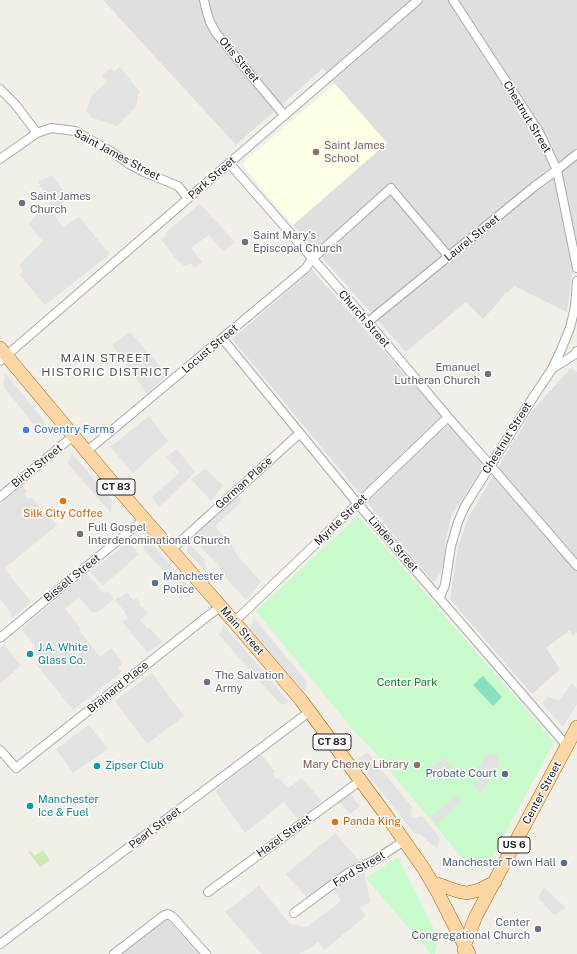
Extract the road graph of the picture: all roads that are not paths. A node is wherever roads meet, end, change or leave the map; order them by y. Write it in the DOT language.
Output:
graph roads {
  1 [pos="204,0"];
  2 [pos="418,0"];
  3 [pos="452,0"];
  4 [pos="0,90"];
  5 [pos="284,115"];
  6 [pos="37,133"];
  7 [pos="577,154"];
  8 [pos="0,159"];
  9 [pos="229,163"];
  10 [pos="558,170"];
  11 [pos="188,198"];
  12 [pos="449,257"];
  13 [pos="312,259"];
  14 [pos="577,268"];
  15 [pos="577,281"];
  16 [pos="368,322"];
  17 [pos="222,338"];
  18 [pos="2,355"];
  19 [pos="576,355"];
  20 [pos="552,368"];
  21 [pos="448,417"];
  22 [pos="300,433"];
  23 [pos="73,436"];
  24 [pos="86,452"];
  25 [pos="490,465"];
  26 [pos="0,497"];
  27 [pos="358,504"];
  28 [pos="144,519"];
  29 [pos="171,550"];
  30 [pos="577,566"];
  31 [pos="440,597"];
  32 [pos="220,606"];
  33 [pos="234,622"];
  34 [pos="0,638"];
  35 [pos="309,712"];
  36 [pos="577,727"];
  37 [pos="567,746"];
  38 [pos="0,750"];
  39 [pos="360,781"];
  40 [pos="404,841"];
  41 [pos="432,882"];
  42 [pos="494,882"];
  43 [pos="208,892"];
  44 [pos="294,913"];
  45 [pos="0,944"];
  46 [pos="463,952"];
  47 [pos="114,954"];
  48 [pos="206,954"];
  1 -- 5 [label="street, Otis Street"];
  2 -- 5 [label="street, Park Street"];
  3 -- 10 [label="street, Chestnut Street"];
  4 -- 6 [label="street"];
  5 -- 9 [label="street, Park Street"];
  6 -- 8 [label="street, Saint James Street"];
  6 -- 11 [label="street, Saint James Street"];
  7 -- 10 [label="street, Laurel Street"];
  9 -- 11 [label="street, Park Street"];
  9 -- 13 [label="street, Church Street"];
  10 -- 12 [label="street, Laurel Street"];
  10 -- 14 [label="street, Chestnut Street"];
  11 -- 18 [label="street, Park Street"];
  12 -- 13 [label="street, Locust Street"];
  12 -- 16 [label="street, Laurel Street"];
  13 -- 16 [label="street, Church Street"];
  13 -- 17 [label="street, Locust Street"];
  15 -- 20 [label="street, Chestnut Street"];
  16 -- 21 [label="street, Church Street"];
  17 -- 22 [label="street, Linden Street"];
  17 -- 24 [label="street, Locust Street"];
  18 -- 23 [label="main road, Main Street / CT 83"];
  19 -- 20 [label="street"];
  20 -- 25 [label="street, Chestnut Street"];
  21 -- 25 [label="street, Church Street"];
  21 -- 27 [label="street, Myrtle Street"];
  22 -- 27 [label="street, Linden Street"];
  22 -- 29 [label="street, Gorman Place"];
  23 -- 24 [label="main road, Main Street / CT 83"];
  23 -- 26 [label="street, Birch Street"];
  24 -- 28 [label="main road, Main Street / CT 83"];
  25 -- 30 [label="street, Church Street"];
  25 -- 31 [label="street, Chestnut Street"];
  27 -- 31 [label="street, Linden Street"];
  27 -- 33 [label="street, Myrtle Street"];
  28 -- 29 [label="main road, Main Street / CT 83"];
  28 -- 34 [label="street, Bissell Street"];
  29 -- 32 [label="main road, Main Street / CT 83"];
  31 -- 37 [label="street, Linden Street"];
  32 -- 33 [label="main road, Main Street / CT 83"];
  32 -- 38 [label="street, Brainard Place"];
  33 -- 35 [label="main road, Main Street / CT 83"];
  35 -- 39 [label="main road, Main Street / CT 83"];
  35 -- 45 [label="street, Pearl Street"];
  36 -- 37 [label="main road, Center Street / US 6"];
  37 -- 42 [label="main road, Center Street / US 6"];
  39 -- 40 [label="main road, Main Street / CT 83"];
  39 -- 43 [label="street, Hazel Street"];
  40 -- 41 [label="main road, Main Street / CT 83"];
  40 -- 44 [label="street, Ford Street"];
  41 -- 42 [label="main road"];
  41 -- 46 [label="main road, Main Street / CT 83"];
  42 -- 46 [label="main road, Center Street / US 6"];
  47 -- 48 [label="street"];
}
